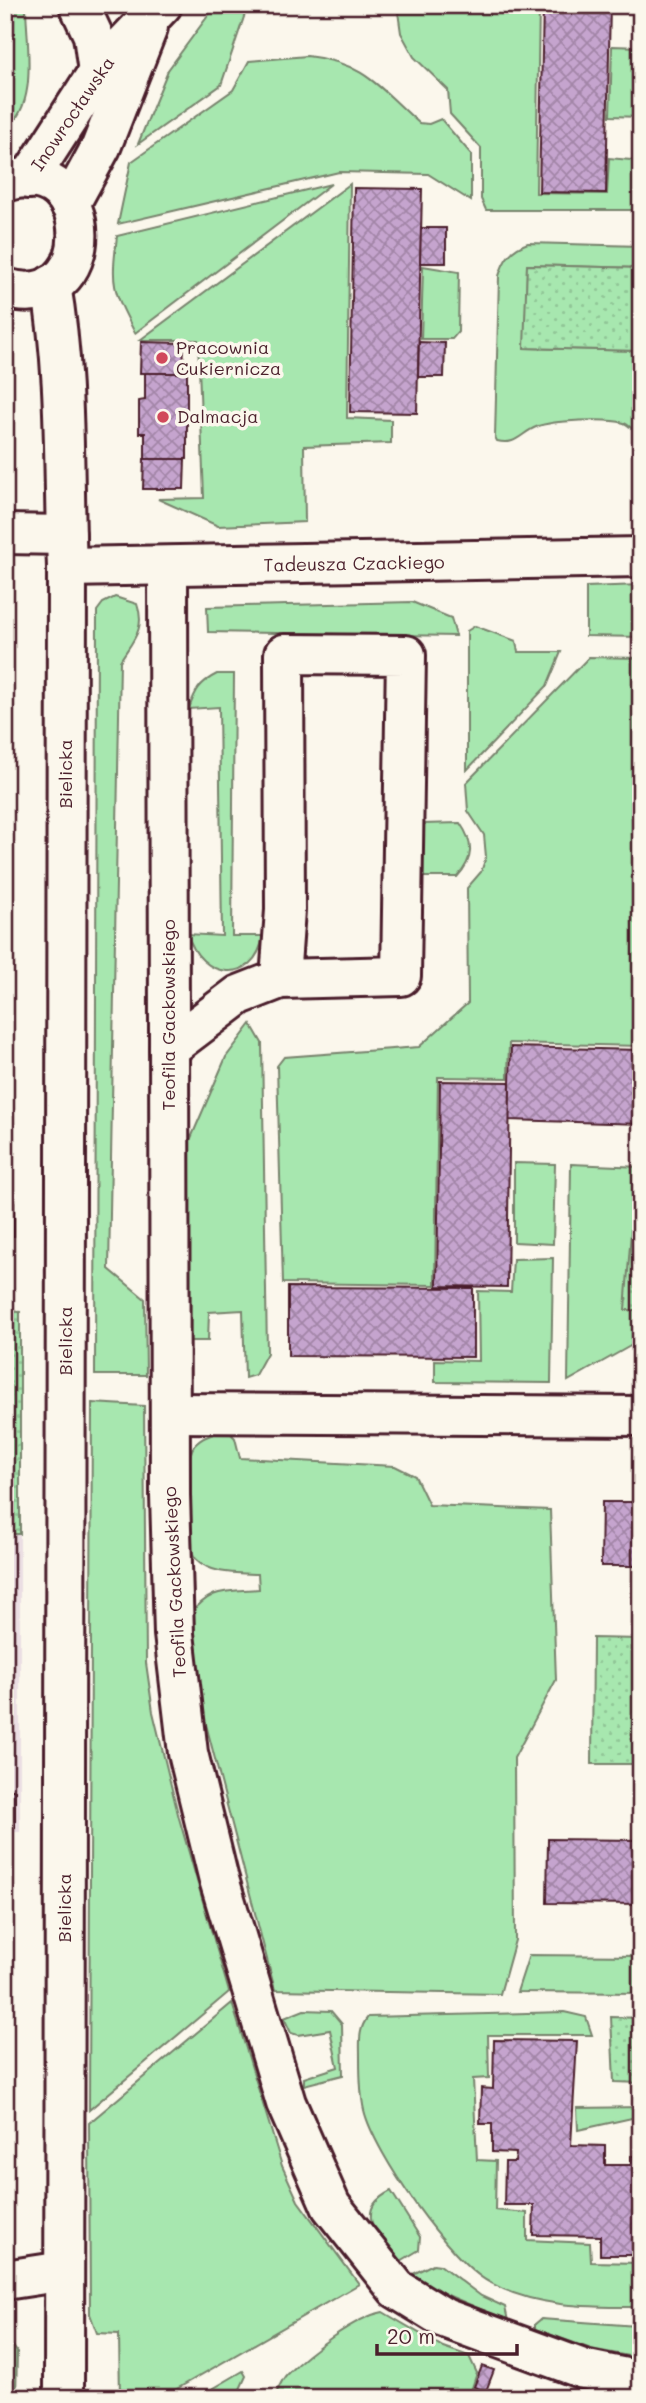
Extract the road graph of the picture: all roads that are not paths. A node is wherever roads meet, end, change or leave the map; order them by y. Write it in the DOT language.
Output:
graph roads {
  1 [pos="79,5"];
  2 [pos="156,13"];
  3 [pos="98,72"];
  4 [pos="17,181"];
  5 [pos="70,204"];
  6 [pos="51,285"];
  7 [pos="5,289"];
  8 [pos="5,534"];
  9 [pos="66,551"];
  10 [pos="641,557"];
  11 [pos="168,566"];
  12 [pos="281,979"];
  13 [pos="169,1048"];
  14 [pos="171,1413"];
  15 [pos="641,1416"];
  16 [pos="64,2271"];
  17 [pos="5,2280"];
  18 [pos="641,2381"];
  19 [pos="64,2398"];
  1 -- 3 [label="street"];
  2 -- 3 [label="street, Inowrocławska"];
  2 -- 5 [label="street, Inowrocławska"];
  3 -- 4 [label="street, Inowrocławska"];
  4 -- 5 [label="street"];
  5 -- 6 [label="street"];
  6 -- 7 [label="street"];
  6 -- 9 [label="street, Bielicka"];
  8 -- 9 [label="street, Tadeusza Czackiego"];
  9 -- 11 [label="street, Tadeusza Czackiego"];
  9 -- 16 [label="street, Bielicka"];
  10 -- 11 [label="street, Tadeusza Czackiego"];
  11 -- 13 [label="street, Teofila Gackowskiego"];
  12 -- 12 [label="street"];
  12 -- 13 [label="street"];
  13 -- 14 [label="street, Teofila Gackowskiego"];
  14 -- 15 [label="street"];
  14 -- 18 [label="street, Teofila Gackowskiego"];
  16 -- 17 [label="street"];
  16 -- 19 [label="street, Bielicka"];
}
